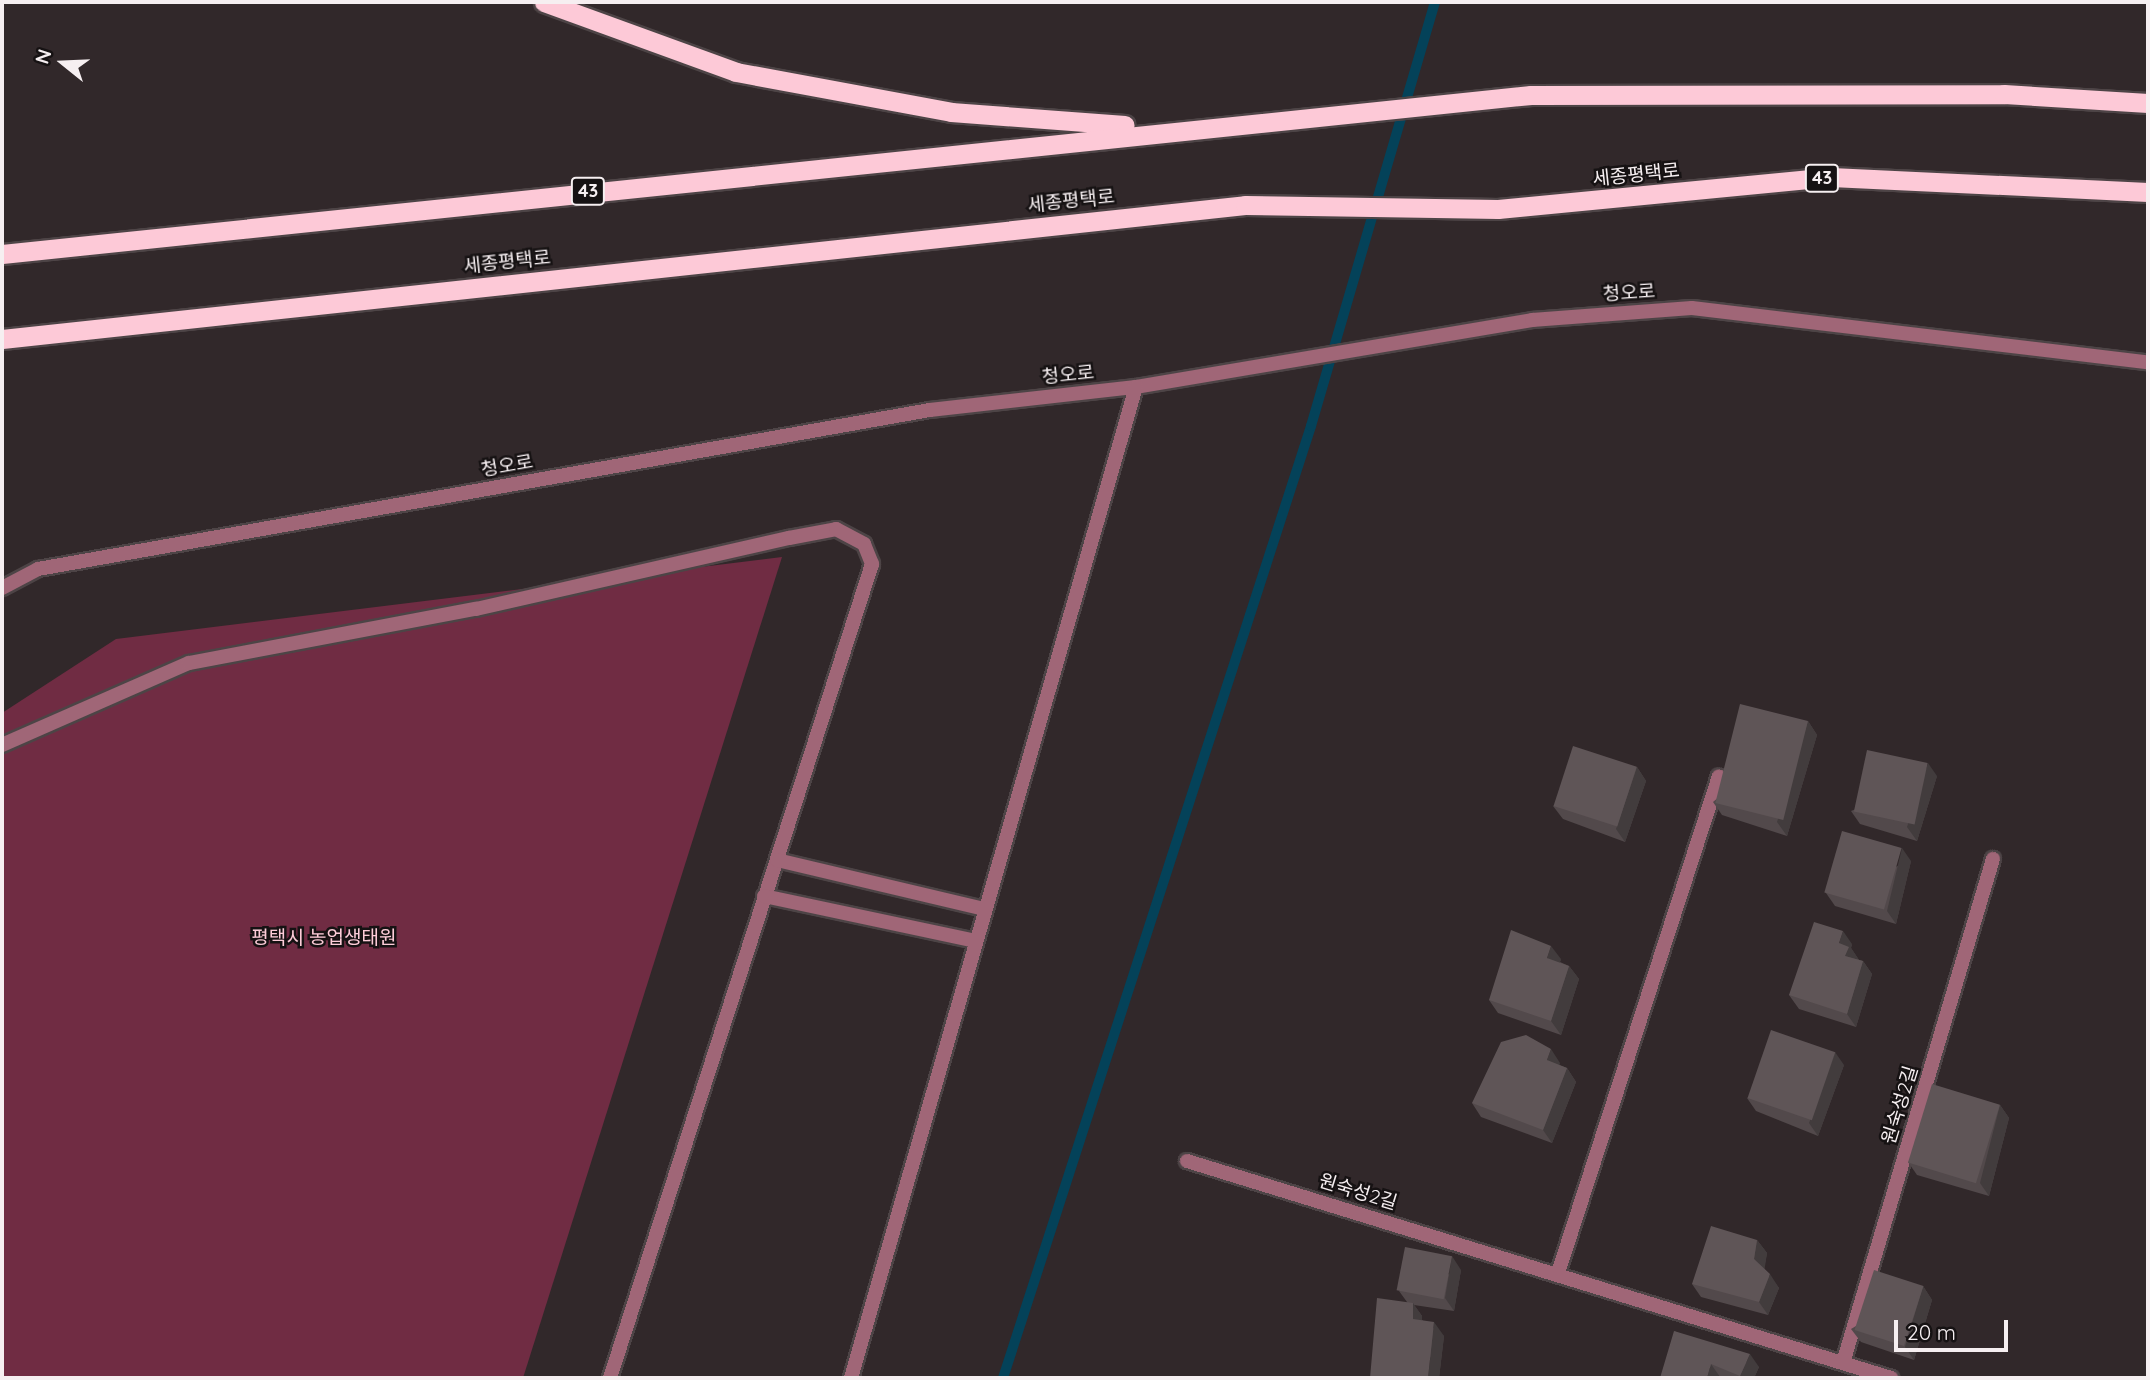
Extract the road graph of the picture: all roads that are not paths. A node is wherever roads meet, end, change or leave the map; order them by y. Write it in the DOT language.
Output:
graph roads {
  1 [pos="544,2"];
  2 [pos="2148,103"];
  3 [pos="1175,129"];
  4 [pos="2148,192"];
  5 [pos="2,254"];
  6 [pos="2,339"];
  7 [pos="2148,362"];
  8 [pos="1136,387"];
  9 [pos="2,588"];
  10 [pos="2,745"];
  11 [pos="1719,776"];
  12 [pos="1993,859"];
  13 [pos="777,860"];
  14 [pos="764,897"];
  15 [pos="984,909"];
  16 [pos="975,941"];
  17 [pos="1187,1160"];
  18 [pos="1558,1273"];
  19 [pos="1843,1363"];
  20 [pos="610,1378"];
  21 [pos="851,1378"];
  22 [pos="1891,1378"];
  1 -- 3 [label="highway"];
  2 -- 3 [label="highway, 43"];
  3 -- 5 [label="highway, 43"];
  4 -- 6 [label="highway, 세종평택로 / 43"];
  7 -- 8 [label="street, 청오로"];
  8 -- 9 [label="street, 청오로"];
  8 -- 15 [label="street"];
  10 -- 13 [label="street"];
  11 -- 18 [label="street"];
  12 -- 19 [label="street, 원숙성2길"];
  13 -- 14 [label="street"];
  13 -- 15 [label="street"];
  14 -- 16 [label="street"];
  14 -- 20 [label="street"];
  15 -- 16 [label="street"];
  16 -- 21 [label="street"];
  17 -- 18 [label="street, 원숙성2길"];
  18 -- 19 [label="street, 원숙성2길"];
  19 -- 22 [label="street, 원숙성2길"];
}
